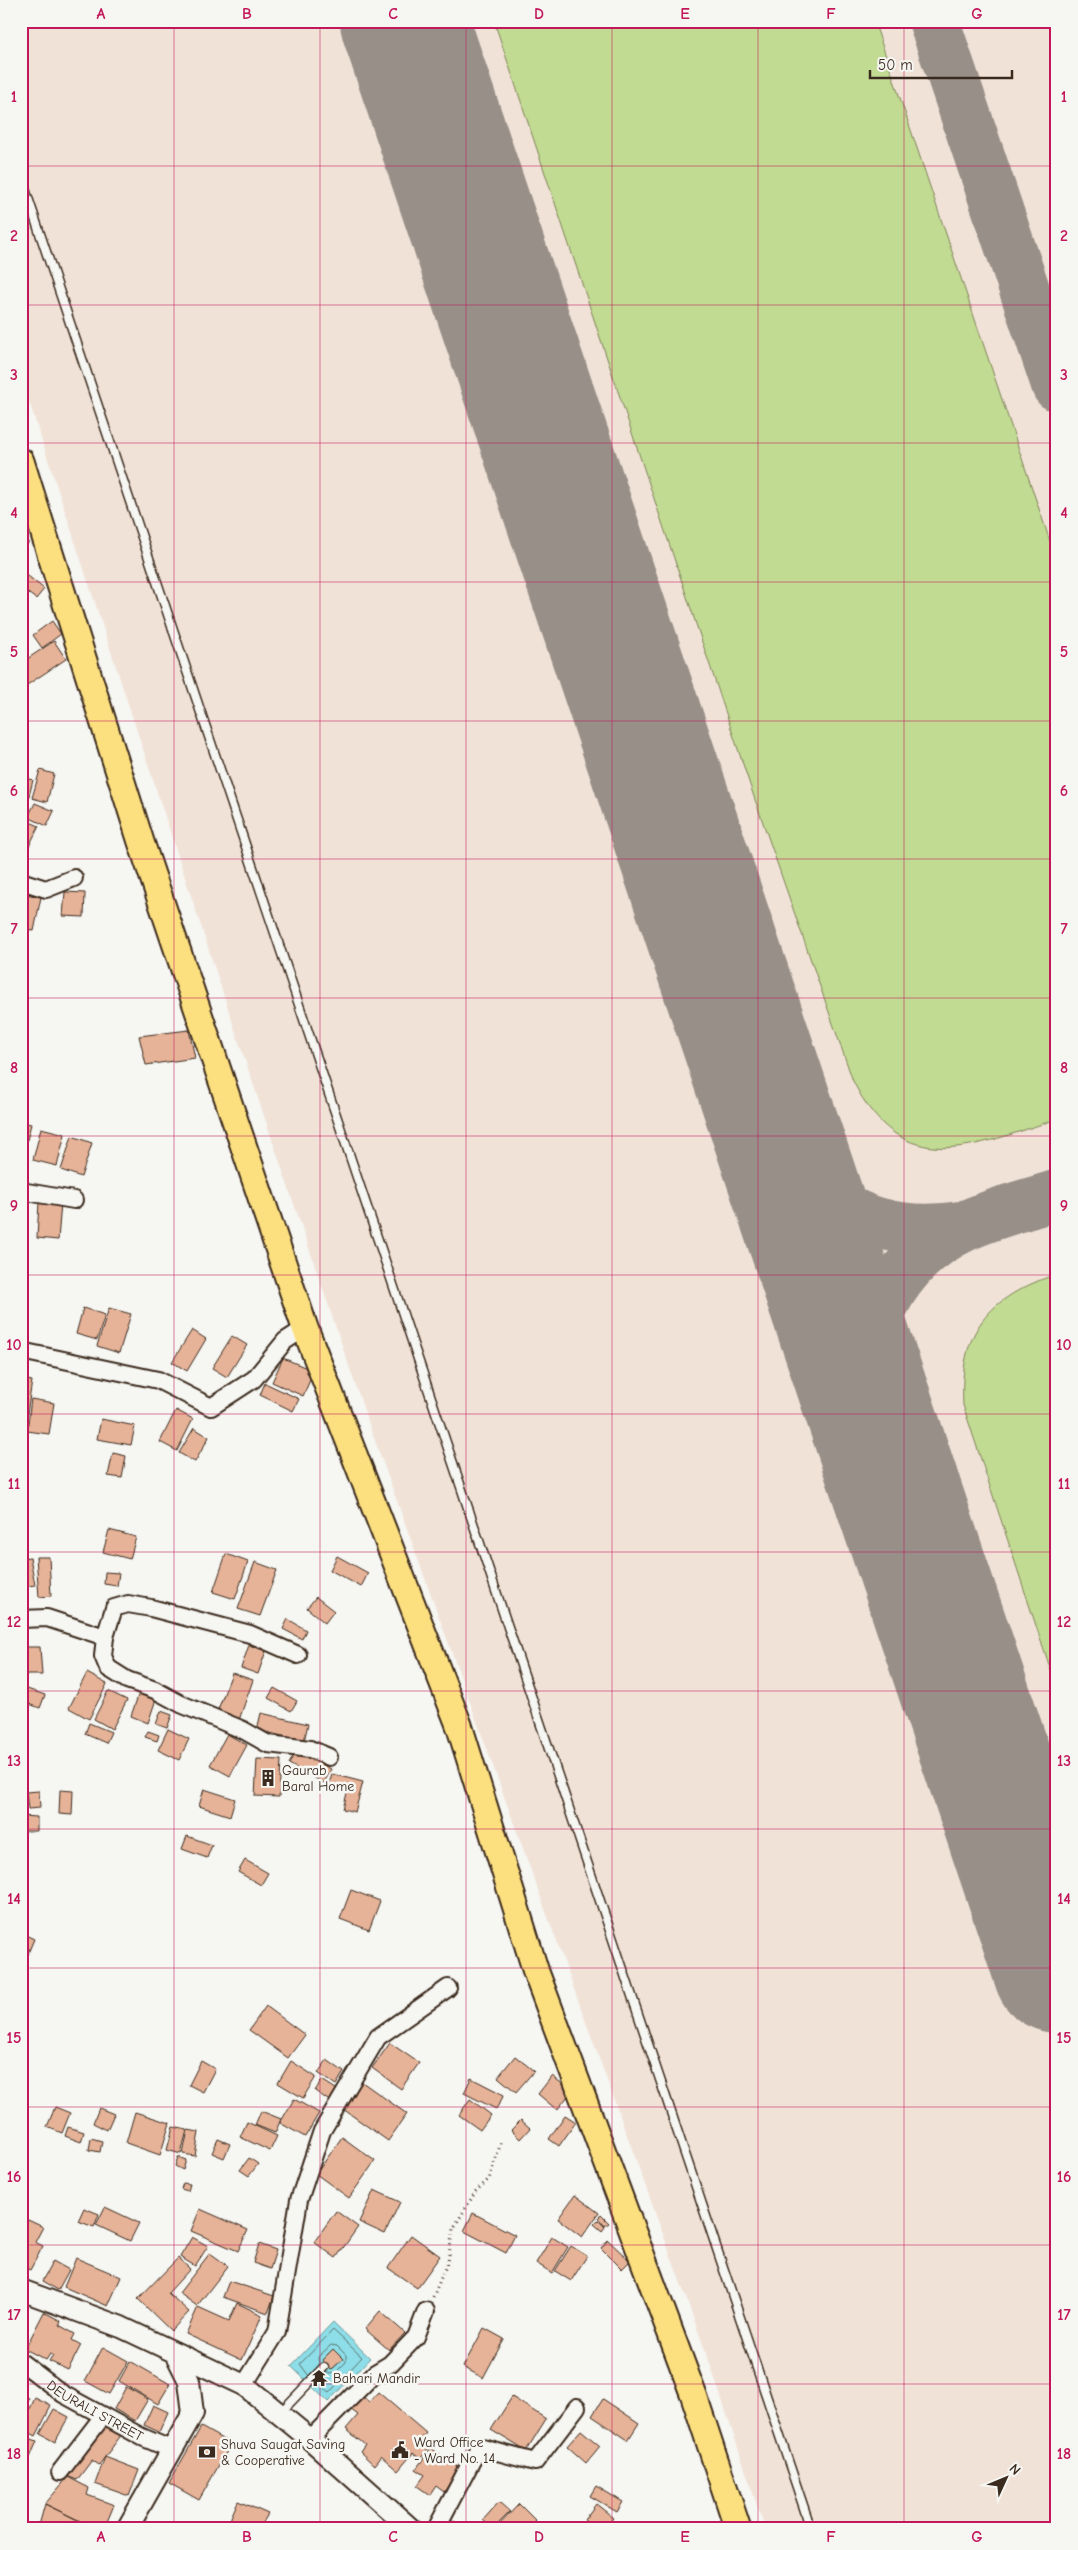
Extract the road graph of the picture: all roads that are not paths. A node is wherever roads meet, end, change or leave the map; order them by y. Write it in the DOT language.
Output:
graph roads {
  1 [pos="21,177"];
  2 [pos="21,461"];
  3 [pos="74,878"];
  4 [pos="21,881"];
  5 [pos="21,1191"];
  6 [pos="74,1200"];
  7 [pos="305,1328"];
  8 [pos="21,1351"];
  9 [pos="21,1619"];
  10 [pos="105,1637"];
  11 [pos="298,1655"];
  12 [pos="329,1757"];
  13 [pos="448,1988"];
  14 [pos="21,2290"];
  15 [pos="426,2311"];
  16 [pos="175,2353"];
  17 [pos="21,2362"];
  18 [pos="324,2367"];
  19 [pos="244,2385"];
  20 [pos="577,2407"];
  21 [pos="280,2413"];
  22 [pos="103,2416"];
  23 [pos="310,2439"];
  24 [pos="174,2450"];
  25 [pos="60,2472"];
  26 [pos="127,2529"];
  27 [pos="411,2529"];
  28 [pos="436,2529"];
  29 [pos="738,2529"];
  30 [pos="811,2529"];
  1 -- 30 [label="lane"];
  2 -- 7 [label="main road"];
  3 -- 4 [label="street"];
  5 -- 6 [label="street"];
  7 -- 8 [label="street"];
  7 -- 29 [label="main road"];
  9 -- 10 [label="street"];
  10 -- 11 [label="street"];
  10 -- 12 [label="street"];
  13 -- 19 [label="street"];
  14 -- 16 [label="street"];
  15 -- 23 [label="street"];
  16 -- 19 [label="street"];
  16 -- 24 [label="street"];
  17 -- 22 [label="street, DEURALI STREET"];
  18 -- 21 [label="lane"];
  19 -- 21 [label="street"];
  20 -- 28 [label="street"];
  21 -- 23 [label="street"];
  22 -- 24 [label="street, DEURALI STREET"];
  22 -- 25 [label="street"];
  23 -- 27 [label="street"];
  24 -- 26 [label="street"];
}
